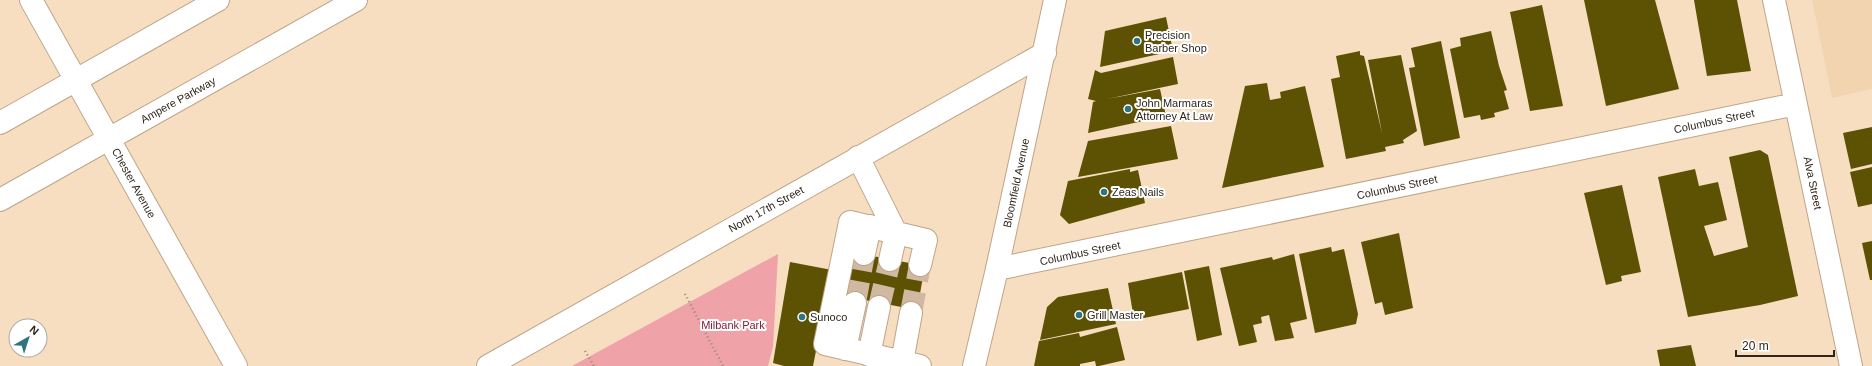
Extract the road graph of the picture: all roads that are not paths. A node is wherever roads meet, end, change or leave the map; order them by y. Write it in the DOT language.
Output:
graph roads {
  1 [pos="31,0"];
  2 [pos="218,0"];
  3 [pos="356,0"];
  4 [pos="1055,0"];
  5 [pos="1774,0"];
  6 [pos="1045,53"];
  7 [pos="76,80"];
  8 [pos="1796,104"];
  9 [pos="0,123"];
  10 [pos="110,138"];
  11 [pos="858,157"];
  12 [pos="0,200"];
  13 [pos="870,226"];
  14 [pos="896,233"];
  15 [pos="864,254"];
  16 [pos="890,260"];
  17 [pos="920,265"];
  18 [pos="998,269"];
  19 [pos="855,303"];
  20 [pos="879,307"];
  21 [pos="911,313"];
  22 [pos="845,349"];
  23 [pos="869,355"];
  24 [pos="911,364"];
  25 [pos="236,366"];
  26 [pos="488,366"];
  27 [pos="974,366"];
  28 [pos="1851,366"];
  1 -- 7 [label="street, Chester Avenue"];
  2 -- 7 [label="street"];
  3 -- 10 [label="street, Ampere Parkway"];
  4 -- 6 [label="street, Bloomfield Avenue"];
  5 -- 8 [label="street, Alva Street"];
  6 -- 11 [label="street, North 17th Street"];
  6 -- 18 [label="street, Bloomfield Avenue"];
  7 -- 9 [label="street"];
  7 -- 10 [label="street, Chester Avenue"];
  8 -- 18 [label="street, Columbus Street"];
  8 -- 28 [label="street, Alva Street"];
  10 -- 12 [label="street, Ampere Parkway"];
  10 -- 25 [label="street, Chester Avenue"];
  11 -- 14 [label="street"];
  11 -- 26 [label="street, North 17th Street"];
  13 -- 14 [label="street"];
  13 -- 15 [label="street"];
  13 -- 22 [label="street"];
  14 -- 16 [label="street"];
  14 -- 17 [label="street"];
  18 -- 27 [label="street, Bloomfield Avenue"];
  19 -- 22 [label="street"];
  20 -- 23 [label="street"];
  21 -- 24 [label="street"];
  22 -- 23 [label="street"];
  23 -- 24 [label="street"];
}
